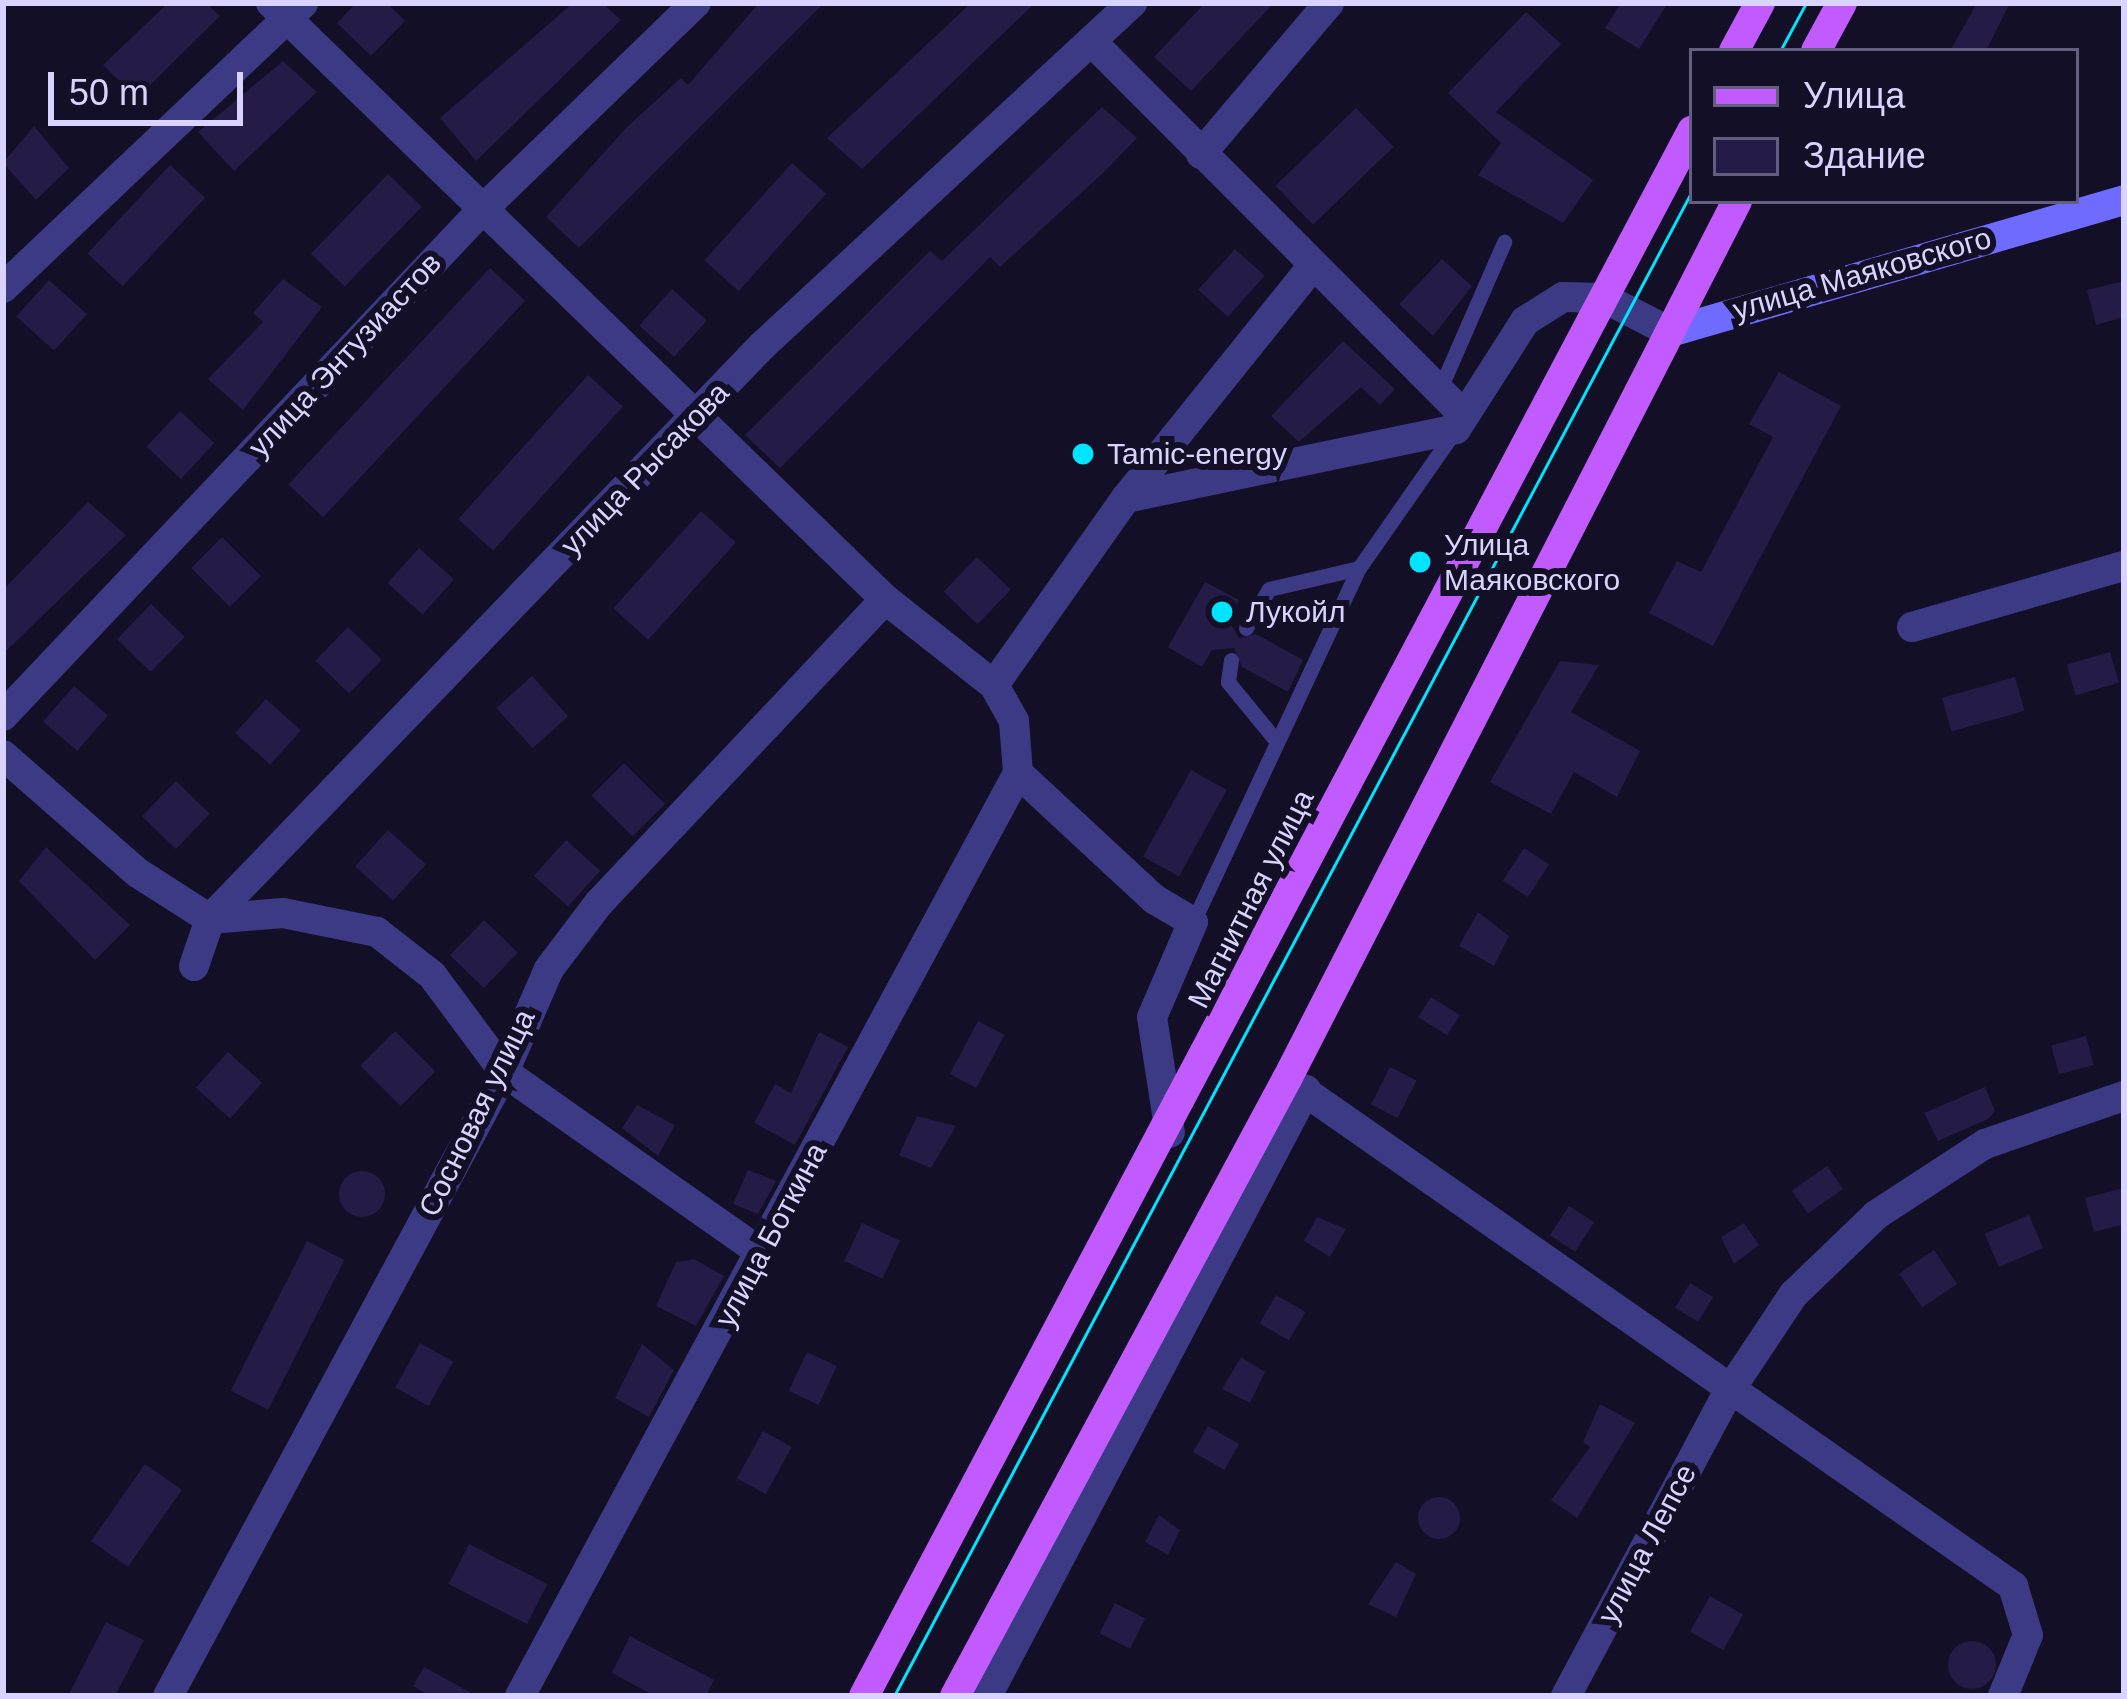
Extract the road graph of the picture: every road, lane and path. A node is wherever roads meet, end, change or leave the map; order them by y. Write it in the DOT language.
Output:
graph roads {
  1 [pos="696,3"];
  2 [pos="1132,3"];
  3 [pos="1329,3"];
  4 [pos="1760,3"];
  5 [pos="1842,3"];
  6 [pos="287,8"];
  7 [pos="1094,44"];
  8 [pos="1736,48"];
  9 [pos="1818,48"];
  10 [pos="1689,137"];
  11 [pos="1201,154"];
  12 [pos="2124,200"];
  13 [pos="1735,204"];
  14 [pos="481,211"];
  15 [pos="1504,242"];
  16 [pos="1311,268"];
  17 [pos="3,289"];
  18 [pos="1604,298"];
  19 [pos="1670,332"];
  20 [pos="1439,391"];
  21 [pos="699,416"];
  22 [pos="1459,422"];
  23 [pos="1126,498"];
  24 [pos="2124,566"];
  25 [pos="1360,568"];
  26 [pos="885,599"];
  27 [pos="1912,627"];
  28 [pos="1246,628"];
  29 [pos="1231,660"];
  30 [pos="994,685"];
  31 [pos="3,716"];
  32 [pos="1273,737"];
  33 [pos="3,755"];
  34 [pos="1018,773"];
  35 [pos="210,920"];
  36 [pos="1193,922"];
  37 [pos="194,966"];
  38 [pos="504,1072"];
  39 [pos="1296,1084"];
  40 [pos="2124,1096"];
  41 [pos="1170,1133"];
  42 [pos="762,1252"];
  43 [pos="1728,1393"];
  44 [pos="169,1696"];
  45 [pos="520,1696"];
  46 [pos="865,1696"];
  47 [pos="955,1696"];
  48 [pos="987,1696"];
  49 [pos="1566,1696"];
  50 [pos="2003,1696"];
  1 -- 14 [label="street, улица Энтузиастов"];
  2 -- 7 [label="street, улица Рысакова"];
  3 -- 11 [label="street"];
  4 -- 8 [label="main road"];
  5 -- 9 [label="main road"];
  6 -- 14 [label="street"];
  6 -- 17 [label="street"];
  7 -- 11 [label="street"];
  7 -- 21 [label="street, улица Рысакова"];
  10 -- 18 [label="main road, Магнитная улица"];
  11 -- 16 [label="street"];
  12 -- 19 [label="main road, улица Маяковского"];
  13 -- 19 [label="main road"];
  14 -- 21 [label="street"];
  14 -- 31 [label="street, улица Энтузиастов"];
  15 -- 20 [label="lane"];
  16 -- 20 [label="street"];
  16 -- 23 [label="street"];
  18 -- 19 [label="street"];
  18 -- 22 [label="street"];
  18 -- 41 [label="main road, Магнитная улица"];
  19 -- 39 [label="main road"];
  20 -- 22 [label="street"];
  21 -- 26 [label="street"];
  21 -- 35 [label="street, улица Рысакова"];
  22 -- 23 [label="street"];
  22 -- 25 [label="lane"];
  23 -- 30 [label="street"];
  24 -- 27 [label="street"];
  25 -- 28 [label="lane"];
  25 -- 32 [label="lane"];
  26 -- 30 [label="street"];
  26 -- 38 [label="street, Сосновая улица"];
  29 -- 32 [label="lane"];
  30 -- 34 [label="street"];
  32 -- 36 [label="lane"];
  33 -- 35 [label="street"];
  34 -- 36 [label="street"];
  34 -- 42 [label="street, улица Боткина"];
  35 -- 37 [label="street, улица Рысакова"];
  35 -- 38 [label="street"];
  36 -- 41 [label="street"];
  38 -- 42 [label="street"];
  38 -- 44 [label="street, Сосновая улица"];
  39 -- 43 [label="street"];
  39 -- 47 [label="main road"];
  39 -- 48 [label="street"];
  40 -- 43 [label="street, улица Лепсе"];
  41 -- 46 [label="main road, Магнитная улица"];
  42 -- 45 [label="street, улица Боткина"];
  43 -- 49 [label="street, улица Лепсе"];
  43 -- 50 [label="street"];
}
